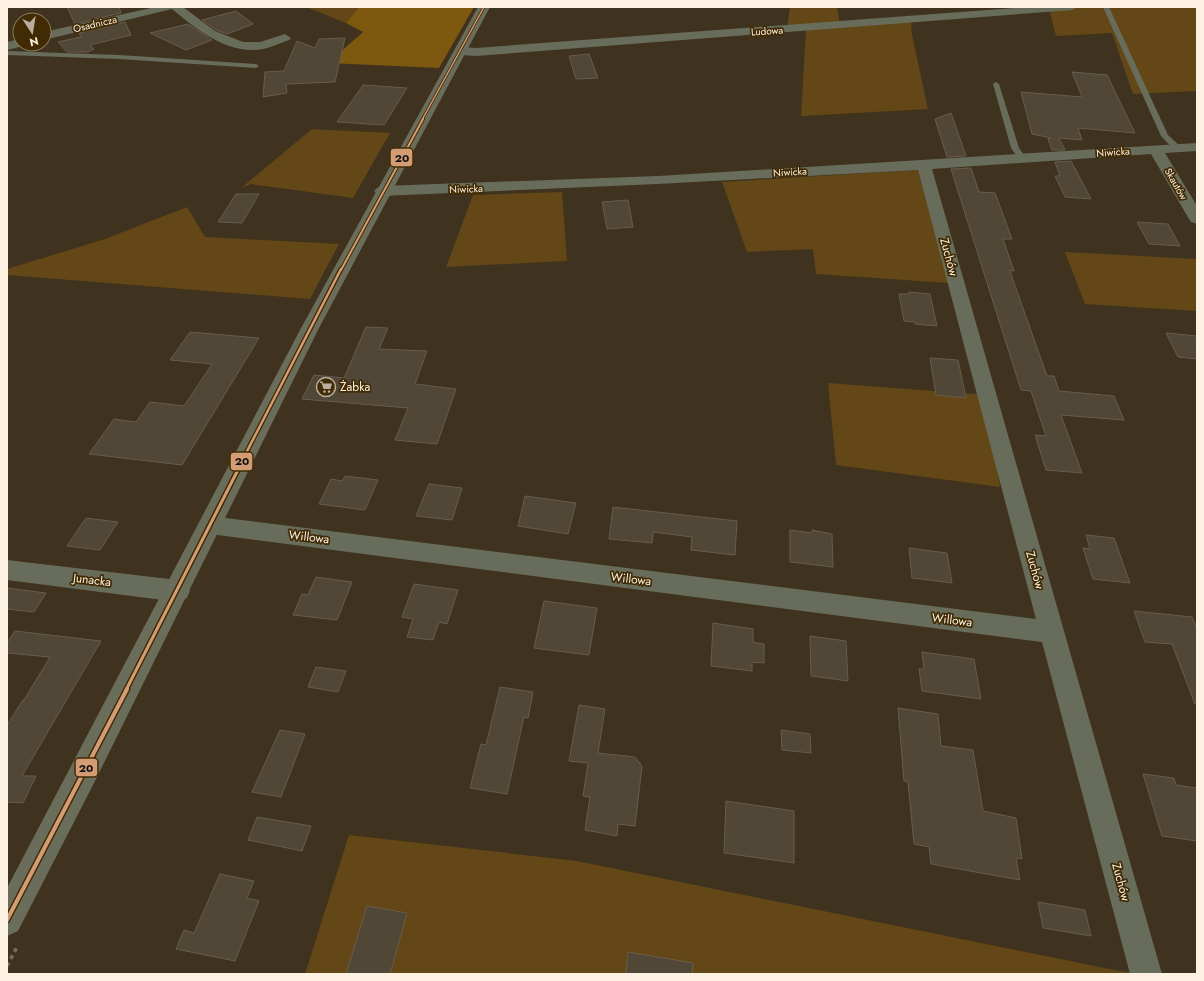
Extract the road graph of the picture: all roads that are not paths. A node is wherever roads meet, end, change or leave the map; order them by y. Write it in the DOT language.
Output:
graph roads {
  1 [pos="169,7"];
  2 [pos="176,7"];
  3 [pos="484,7"];
  4 [pos="1072,7"];
  5 [pos="1106,7"];
  6 [pos="150,9"];
  7 [pos="52,34"];
  8 [pos="285,38"];
  9 [pos="10,45"];
  10 [pos="460,51"];
  11 [pos="256,66"];
  12 [pos="996,84"];
  13 [pos="1197,147"];
  14 [pos="1177,148"];
  15 [pos="1156,150"];
  16 [pos="1023,159"];
  17 [pos="924,165"];
  18 [pos="382,191"];
  19 [pos="1197,219"];
  20 [pos="210,525"];
  21 [pos="7,570"];
  22 [pos="178,591"];
  23 [pos="1052,632"];
  24 [pos="7,920"];
  25 [pos="1146,974"];
  1 -- 6 [label="street, Osadnicza"];
  2 -- 8 [label="street"];
  3 -- 10 [label="street"];
  4 -- 10 [label="street, Ludowa"];
  5 -- 14 [label="lane"];
  6 -- 7 [label="street, Osadnicza"];
  9 -- 11 [label="lane"];
  10 -- 18 [label="street"];
  12 -- 16 [label="lane"];
  13 -- 14 [label="street, Niwicka"];
  14 -- 15 [label="street, Niwicka"];
  15 -- 16 [label="street, Niwicka"];
  15 -- 19 [label="street, Skautów"];
  16 -- 17 [label="street, Niwicka"];
  17 -- 18 [label="street, Niwicka"];
  17 -- 23 [label="street, Zuchów"];
  18 -- 20 [label="street"];
  20 -- 22 [label="street"];
  20 -- 23 [label="street, Willowa"];
  21 -- 22 [label="street, Junacka"];
  22 -- 24 [label="street"];
  23 -- 25 [label="street, Zuchów"];
}
